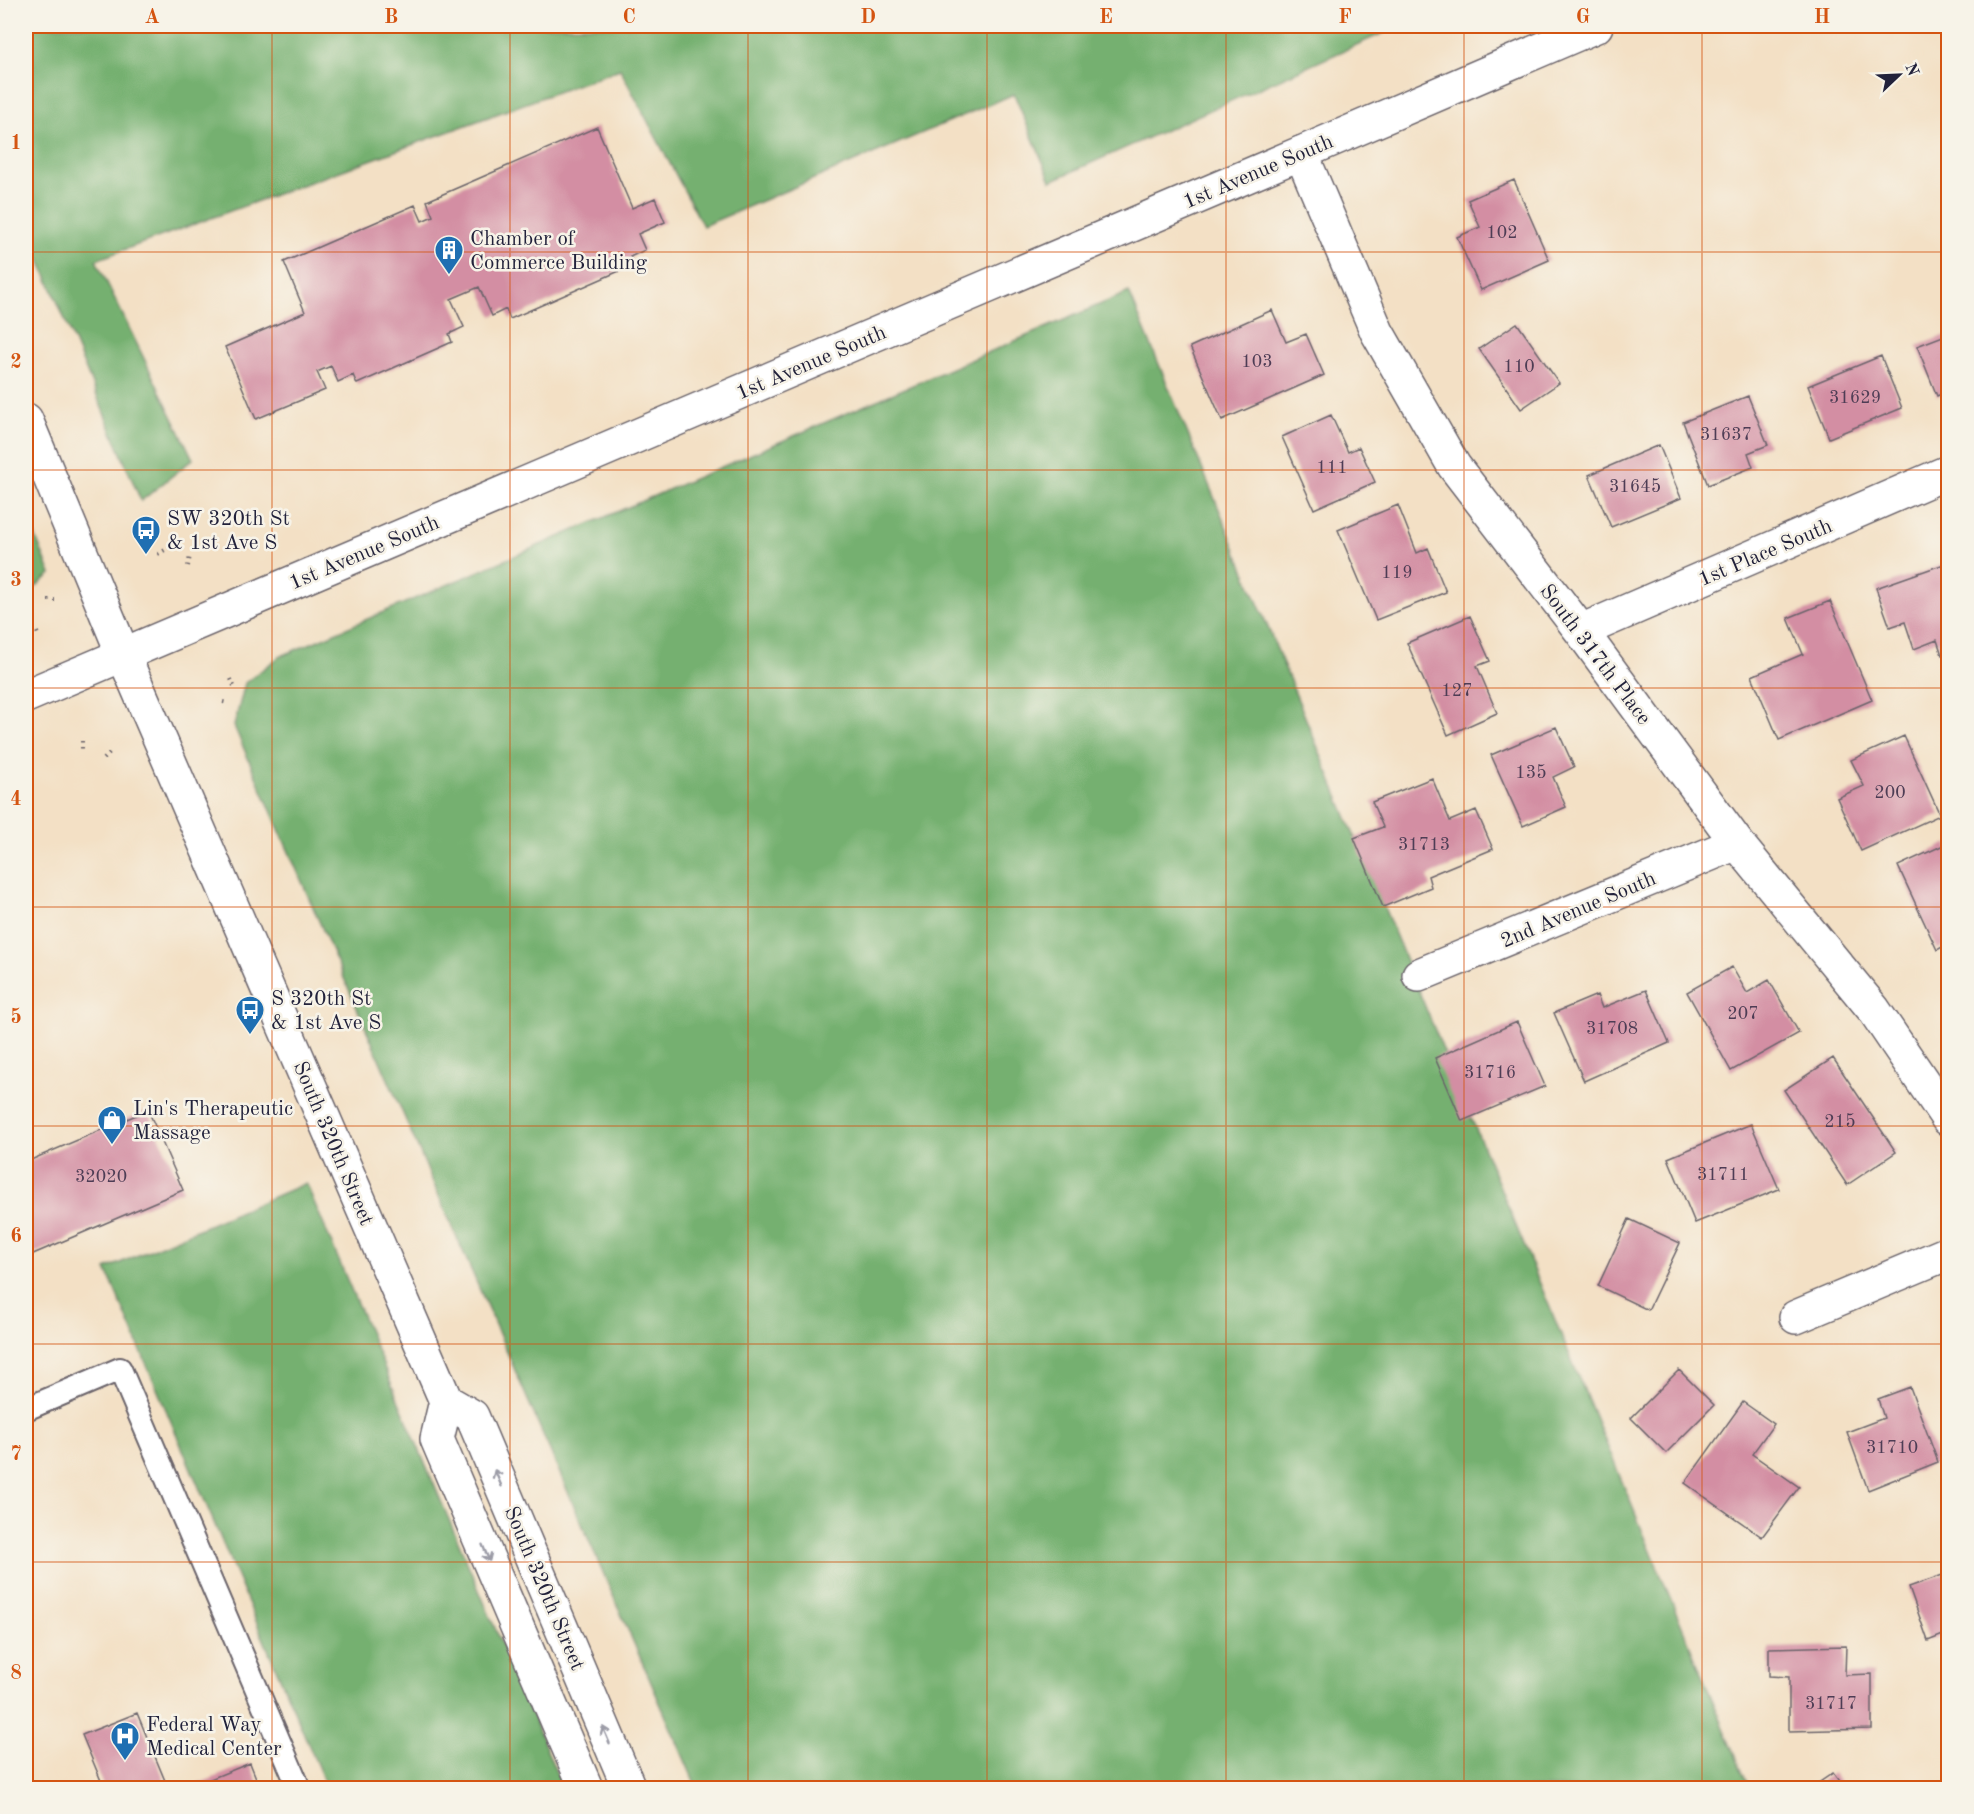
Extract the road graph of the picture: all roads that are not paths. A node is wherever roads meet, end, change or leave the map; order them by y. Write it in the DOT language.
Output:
graph roads {
  1 [pos="1596,26"];
  2 [pos="1301,153"];
  3 [pos="26,420"];
  4 [pos="1948,472"];
  5 [pos="1581,631"];
  6 [pos="123,654"];
  7 [pos="26,696"];
  8 [pos="1737,843"];
  9 [pos="1419,975"];
  10 [pos="1948,1119"];
  11 [pos="1948,1253"];
  12 [pos="1796,1317"];
  13 [pos="446,1401"];
  14 [pos="26,1409"];
  15 [pos="298,1788"];
  16 [pos="586,1788"];
  17 [pos="629,1788"];
  1 -- 2 [label="main road, 1st Avenue South"];
  2 -- 5 [label="main road, South 317th Place"];
  2 -- 6 [label="main road, 1st Avenue South"];
  3 -- 6 [label="main road, South 320th Street"];
  4 -- 5 [label="main road, 1st Place South"];
  5 -- 8 [label="main road, South 317th Place"];
  6 -- 7 [label="main road, 1st Avenue South"];
  6 -- 13 [label="main road, South 320th Street"];
  8 -- 9 [label="main road, 2nd Avenue South"];
  8 -- 10 [label="main road, South 317th Place"];
  11 -- 12 [label="main road"];
  13 -- 16 [label="main road, South 320th Street, one-way"];
  17 -- 13 [label="main road, South 320th Street, one-way"];
  14 -- 15 [label="lane"];
}
